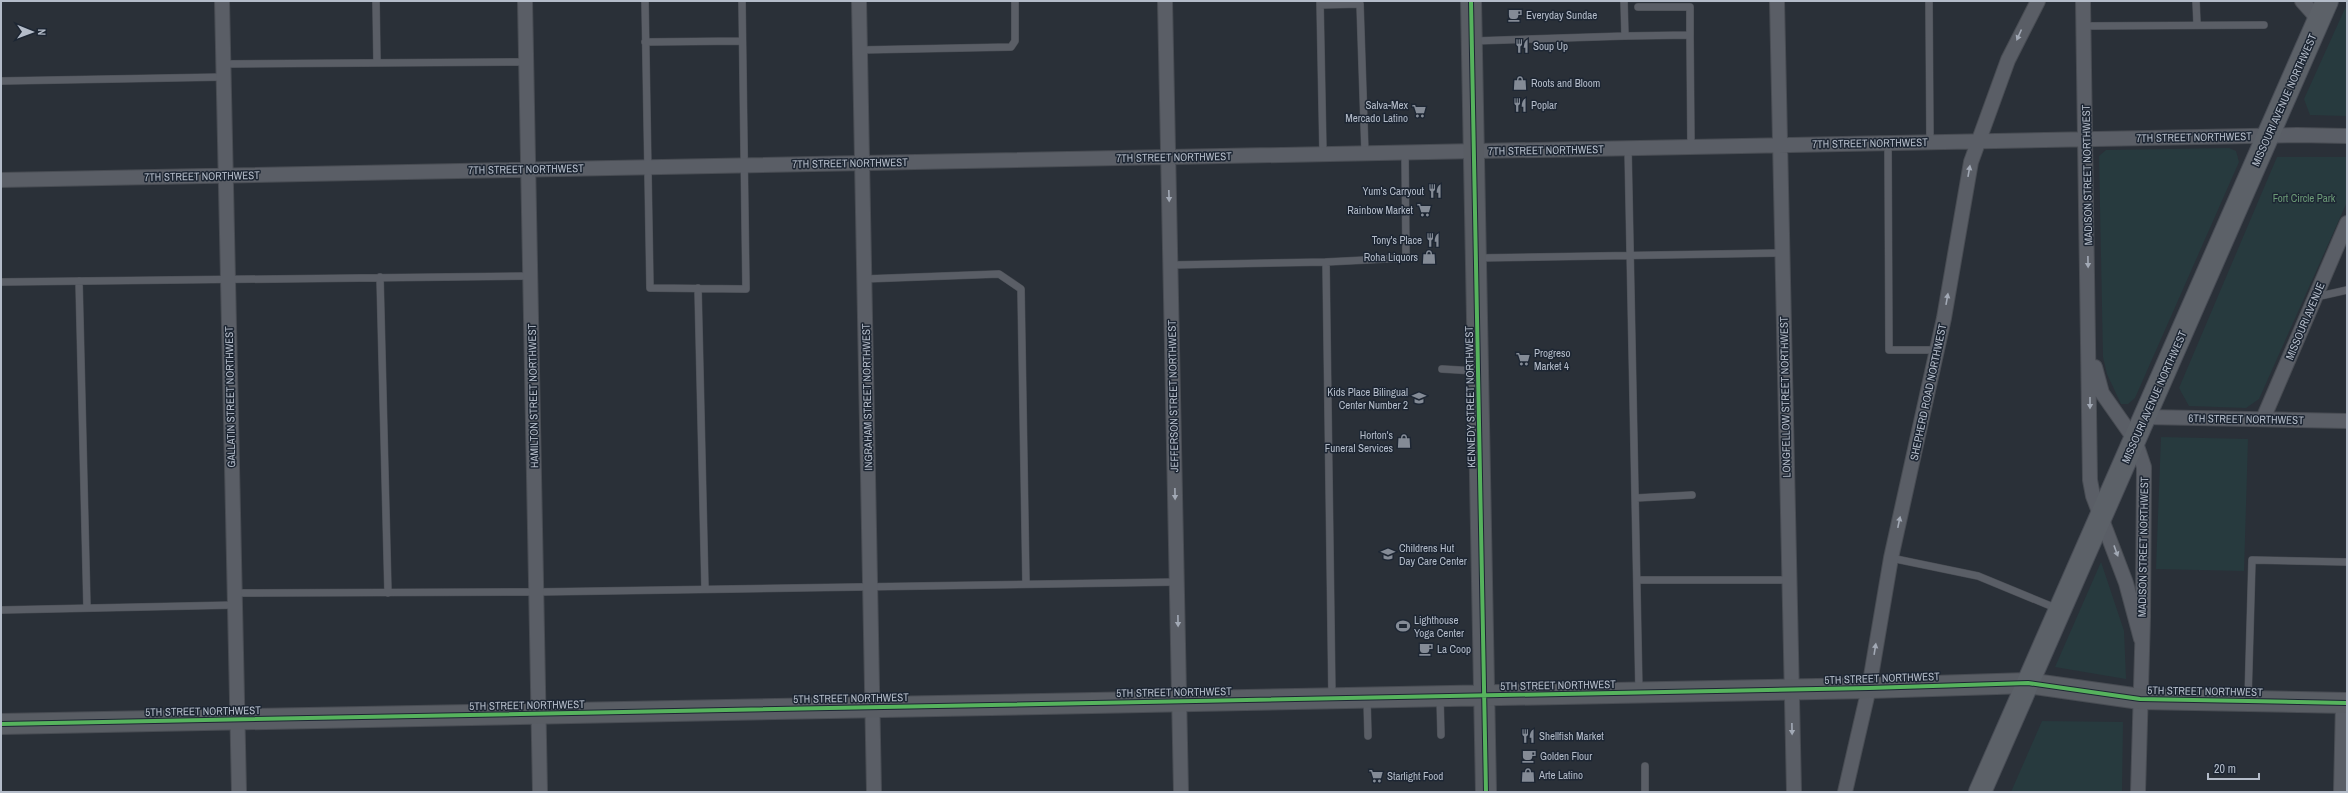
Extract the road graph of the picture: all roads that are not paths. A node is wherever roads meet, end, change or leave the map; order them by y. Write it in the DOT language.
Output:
graph roads {
  1 [pos="222,1"];
  2 [pos="376,1"];
  3 [pos="525,1"];
  4 [pos="645,1"];
  5 [pos="742,1"];
  6 [pos="859,1"];
  7 [pos="1015,1"];
  8 [pos="1165,1"];
  9 [pos="1471,1"];
  10 [pos="1624,1"];
  11 [pos="1777,1"];
  12 [pos="1929,1"];
  13 [pos="2038,1"];
  14 [pos="2083,1"];
  15 [pos="2196,1"];
  16 [pos="2302,1"];
  17 [pos="1320,3"];
  18 [pos="1638,7"];
  19 [pos="2323,11"];
  20 [pos="2197,24"];
  21 [pos="2264,25"];
  22 [pos="2084,26"];
  23 [pos="1690,35"];
  24 [pos="1625,36"];
  25 [pos="742,40"];
  26 [pos="1472,41"];
  27 [pos="645,42"];
  28 [pos="860,50"];
  29 [pos="526,62"];
  30 [pos="377,63"];
  31 [pos="224,71"];
  32 [pos="1,81"];
  33 [pos="2268,136"];
  34 [pos="2347,136"];
  35 [pos="2086,139"];
  36 [pos="1978,141"];
  37 [pos="1930,142"];
  38 [pos="1888,143"];
  39 [pos="1780,145"];
  40 [pos="1691,147"];
  41 [pos="1628,148"];
  42 [pos="1474,151"];
  43 [pos="1405,152"];
  44 [pos="1364,153"];
  45 [pos="1322,154"];
  46 [pos="1168,157"];
  47 [pos="862,163"];
  48 [pos="745,165"];
  49 [pos="647,167"];
  50 [pos="529,169"];
  51 [pos="226,175"];
  52 [pos="1,180"];
  53 [pos="2347,223"];
  54 [pos="1782,253"];
  55 [pos="1631,256"];
  56 [pos="1476,258"];
  57 [pos="1326,262"];
  58 [pos="1171,265"];
  59 [pos="531,276"];
  60 [pos="380,277"];
  61 [pos="228,279"];
  62 [pos="864,280"];
  63 [pos="79,281"];
  64 [pos="1,282"];
  65 [pos="698,288"];
  66 [pos="2347,290"];
  67 [pos="2315,297"];
  68 [pos="1937,350"];
  69 [pos="2090,350"];
  70 [pos="1442,369"];
  71 [pos="1478,371"];
  72 [pos="2145,417"];
  73 [pos="2263,419"];
  74 [pos="2347,421"];
  75 [pos="2134,440"];
  76 [pos="1692,496"];
  77 [pos="1636,498"];
  78 [pos="2102,514"];
  79 [pos="1892,558"];
  80 [pos="2347,562"];
  81 [pos="1637,580"];
  82 [pos="1789,580"];
  83 [pos="1177,582"];
  84 [pos="1026,584"];
  85 [pos="870,586"];
  86 [pos="705,589"];
  87 [pos="537,592"];
  88 [pos="388,593"];
  89 [pos="235,599"];
  90 [pos="87,608"];
  91 [pos="1,610"];
  92 [pos="2060,610"];
  93 [pos="2141,639"];
  94 [pos="2028,683"];
  95 [pos="1869,688"];
  96 [pos="1791,690"];
  97 [pos="1639,692"];
  98 [pos="1485,695"];
  99 [pos="1440,696"];
  100 [pos="1332,698"];
  101 [pos="1366,698"];
  102 [pos="2140,699"];
  103 [pos="1179,701"];
  104 [pos="2248,701"];
  105 [pos="2345,703"];
  106 [pos="873,707"];
  107 [pos="539,714"];
  108 [pos="237,719"];
  109 [pos="1,724"];
  110 [pos="1441,735"];
  111 [pos="1368,736"];
  112 [pos="1645,766"];
  113 [pos="239,792"];
  114 [pos="540,792"];
  115 [pos="874,792"];
  116 [pos="1181,792"];
  117 [pos="1486,792"];
  118 [pos="1645,792"];
  119 [pos="1794,792"];
  120 [pos="1844,792"];
  121 [pos="1980,792"];
  122 [pos="2138,792"];
  123 [pos="2341,792"];
  1 -- 31 [label="street, GALLATIN STREET NORTHWEST"];
  2 -- 30 [label="lane"];
  3 -- 29 [label="street, HAMILTON STREET NORTHWEST"];
  4 -- 27 [label="lane"];
  5 -- 25 [label="lane"];
  6 -- 28 [label="street, INGRAHAM STREET NORTHWEST"];
  7 -- 28 [label="lane"];
  8 -- 46 [label="street, JEFFERSON STREET NORTHWEST"];
  9 -- 26 [label="street, KENNEDY STREET NORTHWEST"];
  10 -- 24 [label="lane"];
  11 -- 39 [label="street, LONGFELLOW STREET NORTHWEST"];
  12 -- 37 [label="lane"];
  13 -- 36 [label="street, SHEPHERD ROAD NORTHWEST, one-way"];
  14 -- 22 [label="street, MADISON STREET NORTHWEST"];
  15 -- 20 [label="lane"];
  16 -- 19 [label="street"];
  17 -- 44 [label="lane"];
  17 -- 45 [label="lane"];
  18 -- 23 [label="lane"];
  19 -- 33 [label="main road, MISSOURI AVENUE NORTHWEST"];
  20 -- 21 [label="lane"];
  20 -- 22 [label="lane"];
  22 -- 35 [label="street, MADISON STREET NORTHWEST"];
  23 -- 24 [label="lane"];
  23 -- 40 [label="lane"];
  24 -- 26 [label="lane"];
  25 -- 27 [label="lane"];
  25 -- 48 [label="lane"];
  26 -- 42 [label="street, KENNEDY STREET NORTHWEST"];
  27 -- 49 [label="lane"];
  28 -- 47 [label="street, INGRAHAM STREET NORTHWEST"];
  29 -- 30 [label="lane"];
  29 -- 50 [label="street, HAMILTON STREET NORTHWEST"];
  30 -- 31 [label="lane"];
  31 -- 32 [label="lane"];
  31 -- 51 [label="street, GALLATIN STREET NORTHWEST"];
  33 -- 34 [label="street, 7TH STREET NORTHWEST"];
  33 -- 35 [label="street, 7TH STREET NORTHWEST"];
  33 -- 72 [label="main road, MISSOURI AVENUE NORTHWEST"];
  35 -- 36 [label="street, 7TH STREET NORTHWEST"];
  35 -- 69 [label="street, MADISON STREET NORTHWEST, one-way"];
  36 -- 37 [label="street, 7TH STREET NORTHWEST"];
  68 -- 36 [label="street, SHEPHERD ROAD NORTHWEST, one-way"];
  37 -- 38 [label="street, 7TH STREET NORTHWEST"];
  38 -- 39 [label="street, 7TH STREET NORTHWEST"];
  38 -- 68 [label="lane"];
  39 -- 40 [label="street, 7TH STREET NORTHWEST"];
  39 -- 54 [label="street, LONGFELLOW STREET NORTHWEST"];
  40 -- 41 [label="street, 7TH STREET NORTHWEST"];
  41 -- 42 [label="street, 7TH STREET NORTHWEST"];
  41 -- 55 [label="lane"];
  42 -- 43 [label="street, 7TH STREET NORTHWEST"];
  42 -- 56 [label="street, KENNEDY STREET NORTHWEST"];
  43 -- 44 [label="street, 7TH STREET NORTHWEST"];
  43 -- 57 [label="lane"];
  44 -- 45 [label="street, 7TH STREET NORTHWEST"];
  45 -- 46 [label="street, 7TH STREET NORTHWEST"];
  46 -- 47 [label="street, 7TH STREET NORTHWEST"];
  46 -- 58 [label="street, JEFFERSON STREET NORTHWEST, one-way"];
  47 -- 48 [label="street, 7TH STREET NORTHWEST"];
  47 -- 62 [label="street, INGRAHAM STREET NORTHWEST"];
  48 -- 49 [label="street, 7TH STREET NORTHWEST"];
  48 -- 65 [label="lane"];
  49 -- 50 [label="street, 7TH STREET NORTHWEST"];
  49 -- 65 [label="lane"];
  50 -- 51 [label="street, 7TH STREET NORTHWEST"];
  50 -- 59 [label="street, HAMILTON STREET NORTHWEST"];
  51 -- 52 [label="street, 7TH STREET NORTHWEST"];
  51 -- 61 [label="street, GALLATIN STREET NORTHWEST"];
  53 -- 67 [label="street, MISSOURI AVENUE"];
  54 -- 55 [label="lane"];
  54 -- 82 [label="street, LONGFELLOW STREET NORTHWEST"];
  55 -- 56 [label="lane"];
  55 -- 77 [label="lane"];
  56 -- 71 [label="street, KENNEDY STREET NORTHWEST"];
  57 -- 58 [label="lane"];
  57 -- 100 [label="lane"];
  58 -- 83 [label="street, JEFFERSON STREET NORTHWEST, one-way"];
  59 -- 60 [label="lane"];
  59 -- 87 [label="street, HAMILTON STREET NORTHWEST"];
  60 -- 61 [label="lane"];
  60 -- 88 [label="lane"];
  61 -- 63 [label="lane"];
  61 -- 89 [label="street, GALLATIN STREET NORTHWEST"];
  62 -- 84 [label="lane"];
  62 -- 85 [label="street, INGRAHAM STREET NORTHWEST"];
  63 -- 64 [label="lane"];
  63 -- 90 [label="lane"];
  65 -- 86 [label="lane"];
  66 -- 67 [label="lane"];
  67 -- 73 [label="street, MISSOURI AVENUE"];
  79 -- 68 [label="street, SHEPHERD ROAD NORTHWEST, one-way"];
  69 -- 75 [label="street, MADISON STREET NORTHWEST"];
  69 -- 78 [label="street, MADISON STREET NORTHWEST, one-way"];
  70 -- 71 [label="lane"];
  71 -- 98 [label="street, KENNEDY STREET NORTHWEST"];
  72 -- 73 [label="street, 6TH STREET NORTHWEST"];
  72 -- 75 [label="main road, MISSOURI AVENUE NORTHWEST"];
  73 -- 74 [label="street, 6TH STREET NORTHWEST"];
  75 -- 78 [label="main road, MISSOURI AVENUE NORTHWEST"];
  75 -- 93 [label="street, MADISON STREET NORTHWEST"];
  76 -- 77 [label="lane"];
  77 -- 81 [label="lane"];
  78 -- 92 [label="main road, MISSOURI AVENUE NORTHWEST"];
  78 -- 93 [label="street, MADISON STREET NORTHWEST, one-way"];
  79 -- 92 [label="lane"];
  95 -- 79 [label="street, SHEPHERD ROAD NORTHWEST, one-way"];
  80 -- 104 [label="lane"];
  81 -- 82 [label="lane"];
  81 -- 97 [label="lane"];
  82 -- 96 [label="street, LONGFELLOW STREET NORTHWEST"];
  83 -- 84 [label="lane"];
  83 -- 103 [label="street, JEFFERSON STREET NORTHWEST, one-way"];
  84 -- 85 [label="lane"];
  85 -- 86 [label="lane"];
  85 -- 106 [label="street, INGRAHAM STREET NORTHWEST"];
  86 -- 87 [label="lane"];
  87 -- 88 [label="lane"];
  87 -- 107 [label="street, HAMILTON STREET NORTHWEST"];
  88 -- 89 [label="lane"];
  89 -- 90 [label="lane"];
  89 -- 108 [label="street, GALLATIN STREET NORTHWEST"];
  90 -- 91 [label="lane"];
  92 -- 94 [label="main road, MISSOURI AVENUE NORTHWEST"];
  93 -- 102 [label="street, MADISON STREET NORTHWEST"];
  94 -- 95 [label="street, 5TH STREET NORTHWEST"];
  94 -- 102 [label="street, 5TH STREET NORTHWEST"];
  94 -- 121 [label="main road, MISSOURI AVENUE NORTHWEST"];
  95 -- 96 [label="street, 5TH STREET NORTHWEST"];
  95 -- 120 [label="street, SHEPHERD ROAD NORTHWEST"];
  96 -- 97 [label="street, 5TH STREET NORTHWEST"];
  96 -- 119 [label="street, LONGFELLOW STREET NORTHWEST, one-way"];
  97 -- 98 [label="street, 5TH STREET NORTHWEST"];
  98 -- 99 [label="street, 5TH STREET NORTHWEST"];
  98 -- 117 [label="street, KENNEDY STREET NORTHWEST"];
  99 -- 101 [label="street, 5TH STREET NORTHWEST"];
  99 -- 110 [label="lane"];
  100 -- 101 [label="street, 5TH STREET NORTHWEST"];
  100 -- 103 [label="street, 5TH STREET NORTHWEST"];
  101 -- 111 [label="lane"];
  102 -- 104 [label="street, 5TH STREET NORTHWEST"];
  102 -- 122 [label="street, MADISON STREET NORTHWEST"];
  103 -- 106 [label="street, 5TH STREET NORTHWEST"];
  103 -- 116 [label="street, JEFFERSON STREET NORTHWEST"];
  104 -- 105 [label="street, 5TH STREET NORTHWEST"];
  105 -- 123 [label="street"];
  106 -- 107 [label="street, 5TH STREET NORTHWEST"];
  106 -- 115 [label="street, INGRAHAM STREET NORTHWEST"];
  107 -- 108 [label="street, 5TH STREET NORTHWEST"];
  107 -- 114 [label="street, HAMILTON STREET NORTHWEST"];
  108 -- 109 [label="street, 5TH STREET NORTHWEST"];
  108 -- 113 [label="street, GALLATIN STREET NORTHWEST"];
  112 -- 118 [label="lane"];
}
